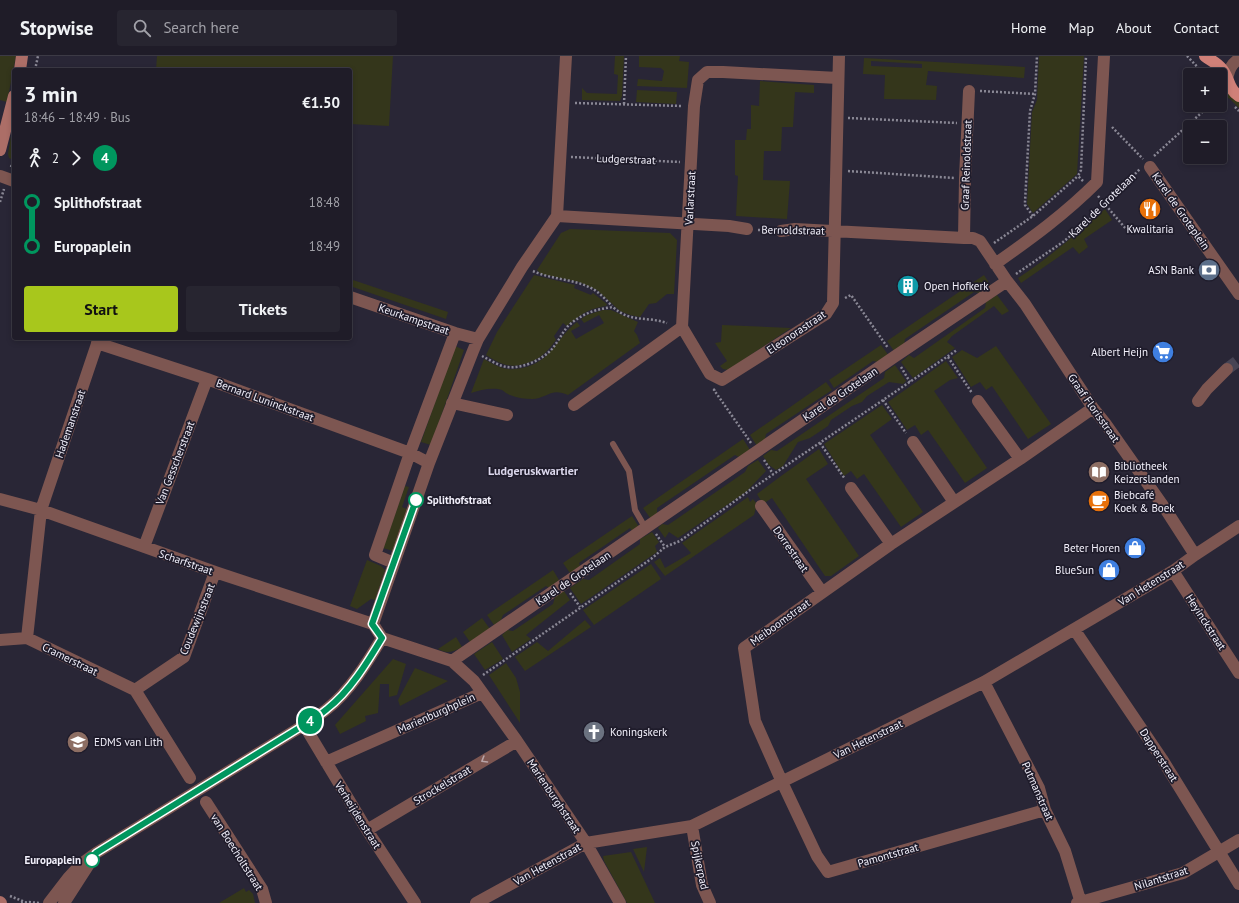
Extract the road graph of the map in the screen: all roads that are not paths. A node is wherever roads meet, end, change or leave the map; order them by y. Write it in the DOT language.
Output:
graph roads {
  1 [pos="22,56"];
  2 [pos="566,56"];
  3 [pos="839,56"];
  4 [pos="1104,56"];
  5 [pos="1205,56"];
  6 [pos="1239,59"];
  7 [pos="20,68"];
  8 [pos="1222,68"];
  9 [pos="838,78"];
  10 [pos="1227,79"];
  11 [pos="969,91"];
  12 [pos="1239,96"];
  13 [pos="12,104"];
  14 [pos="0,150"];
  15 [pos="1148,165"];
  16 [pos="0,176"];
  17 [pos="12,179"];
  18 [pos="557,216"];
  19 [pos="688,223"];
  20 [pos="747,229"];
  21 [pos="781,231"];
  22 [pos="834,231"];
  23 [pos="964,238"];
  24 [pos="995,264"];
  25 [pos="1007,281"];
  26 [pos="1239,294"];
  27 [pos="352,298"];
  28 [pos="679,329"];
  29 [pos="454,333"];
  30 [pos="478,339"];
  31 [pos="98,340"];
  32 [pos="1227,369"];
  33 [pos="207,379"];
  34 [pos="978,401"];
  35 [pos="1198,401"];
  36 [pos="452,403"];
  37 [pos="574,404"];
  38 [pos="1093,408"];
  39 [pos="507,415"];
  40 [pos="913,442"];
  41 [pos="613,444"];
  42 [pos="410,453"];
  43 [pos="1020,458"];
  44 [pos="429,463"];
  45 [pos="850,488"];
  46 [pos="0,499"];
  47 [pos="954,502"];
  48 [pos="761,506"];
  49 [pos="40,510"];
  50 [pos="1239,526"];
  51 [pos="646,528"];
  52 [pos="891,544"];
  53 [pos="144,547"];
  54 [pos="1195,555"];
  55 [pos="394,563"];
  56 [pos="1173,571"];
  57 [pos="215,572"];
  58 [pos="822,592"];
  59 [pos="372,624"];
  60 [pos="1074,629"];
  61 [pos="27,638"];
  62 [pos="382,638"];
  63 [pos="0,640"];
  64 [pos="452,661"];
  65 [pos="1239,673"];
  66 [pos="984,682"];
  67 [pos="135,690"];
  68 [pos="482,693"];
  69 [pos="304,725"];
  70 [pos="517,741"];
  71 [pos="326,762"];
  72 [pos="190,778"];
  73 [pos="782,782"];
  74 [pos="206,802"];
  75 [pos="1045,810"];
  76 [pos="692,826"];
  77 [pos="367,830"];
  78 [pos="1239,840"];
  79 [pos="586,842"];
  80 [pos="1219,852"];
  81 [pos="96,853"];
  82 [pos="1239,884"];
  83 [pos="49,903"];
  84 [pos="64,903"];
  85 [pos="266,903"];
  86 [pos="415,903"];
  87 [pos="476,903"];
  88 [pos="620,903"];
  89 [pos="710,903"];
  90 [pos="1080,903"];
  1 -- 7 [label="street"];
  2 -- 18 [label="street"];
  3 -- 9 [label="street, Eleonorastraat"];
  4 -- 24 [label="street, Karel de Grotelaan"];
  5 -- 8 [label="main road"];
  6 -- 10 [label="street"];
  9 -- 19 [label="street, Varlarstraat"];
  9 -- 22 [label="street, Eleonorastraat"];
  10 -- 12 [label="main road"];
  11 -- 23 [label="street, Graaf Reinoldstraat"];
  13 -- 14 [label="street"];
  15 -- 26 [label="street, Karel de Groteplein"];
  16 -- 17 [label="street"];
  18 -- 19 [label="street, Bernoldstraat"];
  18 -- 30 [label="street"];
  19 -- 20 [label="street, Bernoldstraat"];
  19 -- 28 [label="street, Varlarstraat"];
  21 -- 22 [label="street, Bernoldstraat"];
  22 -- 23 [label="street, Bernoldstraat"];
  22 -- 28 [label="street, Eleonorastraat"];
  23 -- 24 [label="street, Bernoldstraat"];
  24 -- 25 [label="street, Bernoldstraat"];
  25 -- 38 [label="street, Graaf Florisstraat"];
  25 -- 51 [label="street, Karel de Grotelaan"];
  27 -- 29 [label="street, Keurkampstraat"];
  28 -- 37 [label="street"];
  29 -- 30 [label="street, Keurkampstraat"];
  29 -- 42 [label="street"];
  30 -- 36 [label="street"];
  31 -- 33 [label="street, Bernard Luninckstraat"];
  31 -- 49 [label="street, Hademanstraat"];
  32 -- 35 [label="street"];
  33 -- 42 [label="street, Bernard Luninckstraat"];
  33 -- 53 [label="street, Van Gesscherstraat"];
  34 -- 43 [label="street"];
  36 -- 39 [label="street"];
  36 -- 44 [label="street"];
  38 -- 43 [label="street, Meiboomstraat"];
  38 -- 54 [label="street, Graaf Florisstraat"];
  40 -- 47 [label="street"];
  41 -- 51 [label="lane"];
  42 -- 44 [label="street, Bernard Luninckstraat"];
  42 -- 55 [label="street"];
  43 -- 47 [label="street, Meiboomstraat"];
  44 -- 55 [label="street"];
  45 -- 52 [label="street"];
  46 -- 49 [label="street, Scharfstraat"];
  47 -- 52 [label="street, Meiboomstraat"];
  48 -- 58 [label="street, Dorrestraat"];
  49 -- 53 [label="street, Scharfstraat"];
  49 -- 61 [label="street"];
  50 -- 54 [label="street, Van Hetenstraat"];
  51 -- 64 [label="street, Karel de Grotelaan"];
  52 -- 58 [label="street, Meiboomstraat"];
  53 -- 57 [label="street, Scharfstraat"];
  54 -- 56 [label="street, Van Hetenstraat"];
  55 -- 59 [label="street"];
  56 -- 60 [label="street, Van Hetenstraat"];
  56 -- 65 [label="street, Heyinckstraat"];
  57 -- 59 [label="street, Scharfstraat"];
  57 -- 67 [label="street, Coudewijnstraat"];
  58 -- 73 [label="street, Meiboomstraat"];
  59 -- 62 [label="street"];
  60 -- 66 [label="street, Van Hetenstraat"];
  60 -- 80 [label="street, Dapperstraat"];
  61 -- 63 [label="street"];
  61 -- 67 [label="street, Cramerstraat"];
  62 -- 64 [label="street, Marienburghplein"];
  62 -- 69 [label="street"];
  64 -- 68 [label="street, Marienburghplein"];
  66 -- 73 [label="street, Van Hetenstraat"];
  66 -- 75 [label="street, Putmanstraat"];
  67 -- 72 [label="street"];
  68 -- 70 [label="street, Marienburghstraat"];
  68 -- 71 [label="street, Marienburghplein"];
  69 -- 71 [label="street, Verheijdenstraat"];
  69 -- 81 [label="street"];
  70 -- 77 [label="street, Strockelstraat, one-way"];
  70 -- 79 [label="street, Marienburghstraat"];
  71 -- 77 [label="street, Verheijdenstraat"];
  73 -- 75 [label="street, Pamontstraat"];
  73 -- 76 [label="street, Van Hetenstraat"];
  74 -- 85 [label="street, van Boecholtstraat"];
  75 -- 90 [label="street, Putmanstraat"];
  76 -- 79 [label="street, Van Hetenstraat"];
  76 -- 89 [label="street, Spijkerpad"];
  77 -- 86 [label="street, Verheijdenstraat"];
  78 -- 80 [label="street, Nilantstraat"];
  79 -- 87 [label="street, Van Hetenstraat"];
  79 -- 88 [label="street, Marienburghstraat"];
  80 -- 82 [label="street, Dapperstraat"];
  80 -- 90 [label="street, Nilantstraat"];
  81 -- 83 [label="street"];
  81 -- 84 [label="street"];
}
